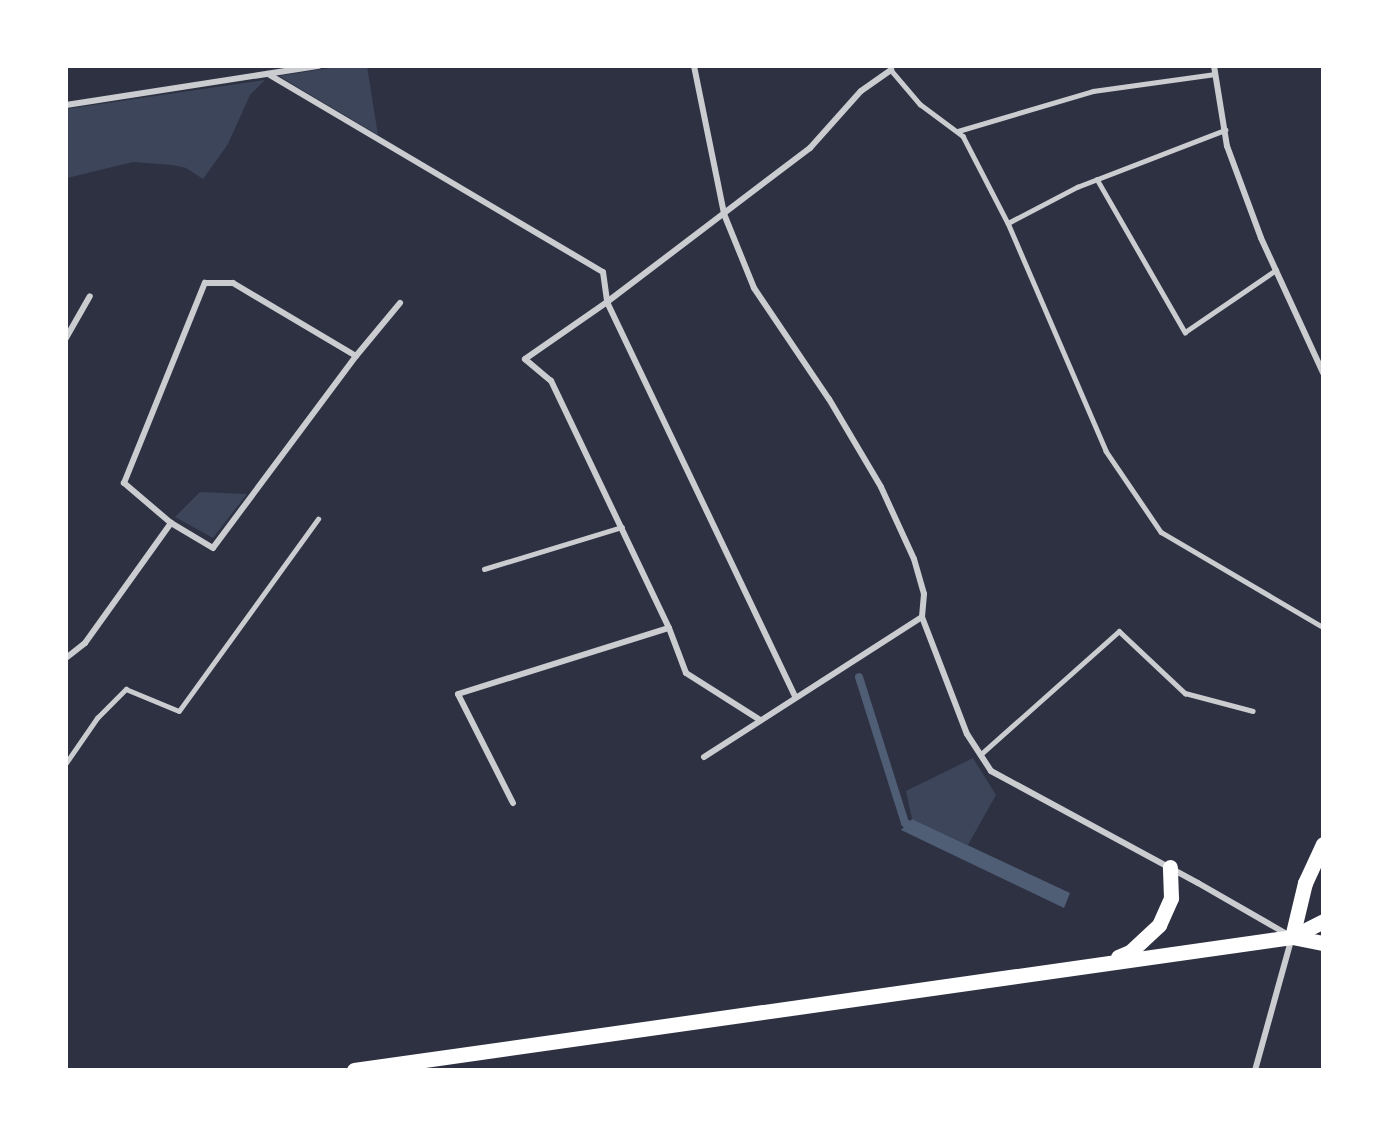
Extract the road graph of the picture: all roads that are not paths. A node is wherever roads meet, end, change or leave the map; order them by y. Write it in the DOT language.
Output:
graph roads {
  1 [pos="267,66"];
  2 [pos="319,66"];
  3 [pos="694,66"];
  4 [pos="1214,66"];
  5 [pos="891,68"];
  6 [pos="268,74"];
  7 [pos="1215,74"];
  8 [pos="66,105"];
  9 [pos="1225,130"];
  10 [pos="957,131"];
  11 [pos="1097,179"];
  12 [pos="724,214"];
  13 [pos="1008,223"];
  14 [pos="1276,270"];
  15 [pos="90,296"];
  16 [pos="607,302"];
  17 [pos="400,303"];
  18 [pos="66,338"];
  19 [pos="356,356"];
  20 [pos="1323,373"];
  21 [pos="318,519"];
  22 [pos="171,523"];
  23 [pos="622,527"];
  24 [pos="484,569"];
  25 [pos="922,617"];
  26 [pos="1323,627"];
  27 [pos="669,628"];
  28 [pos="66,658"];
  29 [pos="795,697"];
  30 [pos="1253,711"];
  31 [pos="760,720"];
  32 [pos="980,755"];
  33 [pos="704,758"];
  34 [pos="66,763"];
  35 [pos="513,803"];
  36 [pos="1323,844"];
  37 [pos="1170,867"];
  38 [pos="1323,921"];
  39 [pos="1292,937"];
  40 [pos="1323,943"];
  41 [pos="1101,963"];
  42 [pos="354,1070"];
  43 [pos="1255,1070"];
  1 -- 6 [label="street"];
  2 -- 6 [label="street"];
  3 -- 12 [label="street"];
  4 -- 7 [label="street"];
  5 -- 10 [label="lane"];
  5 -- 12 [label="street"];
  6 -- 8 [label="street"];
  6 -- 16 [label="street"];
  7 -- 9 [label="street"];
  7 -- 10 [label="lane"];
  9 -- 11 [label="lane"];
  9 -- 14 [label="street"];
  10 -- 13 [label="lane"];
  11 -- 13 [label="lane"];
  11 -- 14 [label="lane"];
  12 -- 16 [label="street"];
  12 -- 25 [label="street"];
  13 -- 26 [label="lane"];
  14 -- 20 [label="street"];
  15 -- 18 [label="street"];
  16 -- 23 [label="street"];
  16 -- 29 [label="street"];
  17 -- 19 [label="street"];
  19 -- 22 [label="street"];
  19 -- 22 [label="street"];
  21 -- 34 [label="lane"];
  22 -- 28 [label="street"];
  23 -- 24 [label="lane"];
  23 -- 27 [label="street"];
  25 -- 29 [label="street"];
  25 -- 32 [label="street"];
  27 -- 31 [label="street"];
  27 -- 35 [label="street"];
  29 -- 31 [label="street"];
  30 -- 32 [label="lane"];
  31 -- 33 [label="street"];
  32 -- 37 [label="street"];
  36 -- 39 [label="main road"];
  37 -- 39 [label="street"];
  37 -- 41 [label="main road"];
  38 -- 39 [label="main road"];
  39 -- 40 [label="main road"];
  39 -- 41 [label="main road"];
  39 -- 43 [label="street"];
  41 -- 42 [label="main road"];
}
